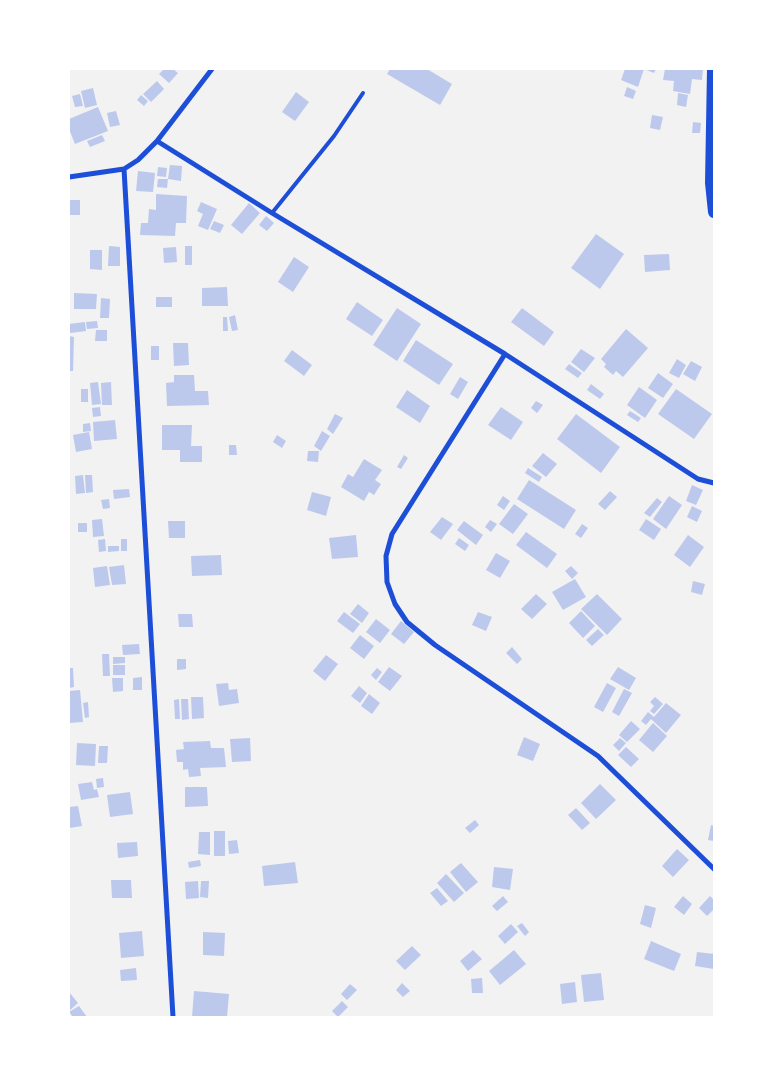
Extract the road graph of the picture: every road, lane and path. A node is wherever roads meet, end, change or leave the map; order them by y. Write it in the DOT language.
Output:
graph roads {
  1 [pos="212,69"];
  2 [pos="713,69"];
  3 [pos="364,93"];
  4 [pos="158,141"];
  5 [pos="124,169"];
  6 [pos="69,176"];
  7 [pos="714,212"];
  8 [pos="272,213"];
  9 [pos="505,354"];
  10 [pos="714,482"];
  11 [pos="714,869"];
  12 [pos="173,1017"];
  1 -- 4 [label="street"];
  2 -- 7 [label="main road"];
  3 -- 8 [label="lane"];
  4 -- 5 [label="street"];
  4 -- 8 [label="street"];
  5 -- 6 [label="street"];
  5 -- 12 [label="street"];
  8 -- 9 [label="street"];
  9 -- 10 [label="street"];
  9 -- 11 [label="street"];
}
